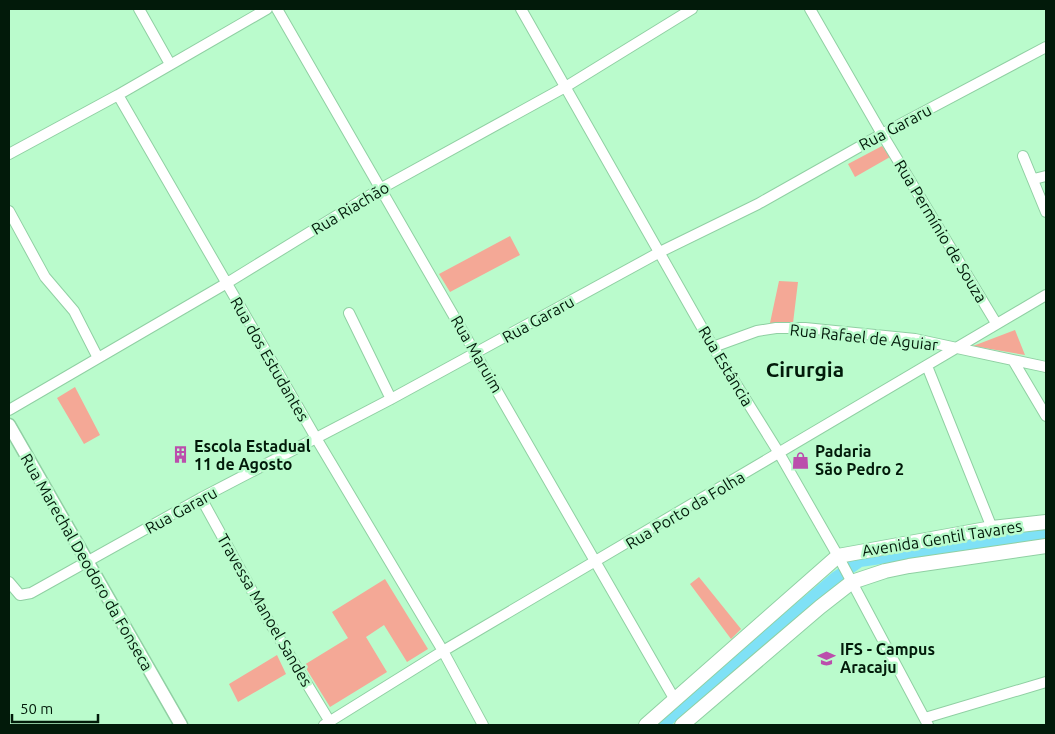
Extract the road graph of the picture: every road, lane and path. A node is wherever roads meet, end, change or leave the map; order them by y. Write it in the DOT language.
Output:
graph roads {
  1 [pos="139,9"];
  2 [pos="267,9"];
  3 [pos="277,9"];
  4 [pos="521,9"];
  5 [pos="692,9"];
  6 [pos="810,9"];
  7 [pos="1046,47"];
  8 [pos="170,64"];
  9 [pos="567,86"];
  10 [pos="118,95"];
  11 [pos="882,134"];
  12 [pos="9,154"];
  13 [pos="1023,156"];
  14 [pos="1046,176"];
  15 [pos="1034,179"];
  16 [pos="380,189"];
  17 [pos="9,211"];
  18 [pos="1046,212"];
  19 [pos="660,252"];
  20 [pos="227,283"];
  21 [pos="1046,295"];
  22 [pos="350,314"];
  23 [pos="996,323"];
  24 [pos="713,347"];
  25 [pos="956,348"];
  26 [pos="476,352"];
  27 [pos="98,358"];
  28 [pos="1014,362"];
  29 [pos="927,366"];
  30 [pos="1046,367"];
  31 [pos="391,399"];
  32 [pos="9,410"];
  33 [pos="1046,416"];
  34 [pos="9,425"];
  35 [pos="316,438"];
  36 [pos="779,453"];
  37 [pos="201,498"];
  38 [pos="1046,522"];
  39 [pos="992,528"];
  40 [pos="1046,546"];
  41 [pos="839,558"];
  42 [pos="87,562"];
  43 [pos="595,562"];
  44 [pos="852,581"];
  45 [pos="9,582"];
  46 [pos="443,651"];
  47 [pos="1046,682"];
  48 [pos="675,700"];
  49 [pos="926,722"];
  50 [pos="327,724"];
  51 [pos="181,725"];
  52 [pos="483,725"];
  53 [pos="646,725"];
  54 [pos="683,725"];
  1 -- 8 [label="street"];
  2 -- 8 [label="street"];
  3 -- 16 [label="street, Rua Maruim"];
  4 -- 9 [label="street, Rua Estância"];
  5 -- 9 [label="street, Rua Riachão"];
  6 -- 11 [label="street, Rua Permínio de Souza"];
  7 -- 11 [label="street, Rua Gararu"];
  8 -- 10 [label="street"];
  9 -- 16 [label="street, Rua Riachão"];
  9 -- 19 [label="street, Rua Estância"];
  10 -- 12 [label="street"];
  10 -- 20 [label="street, Rua dos Estudantes"];
  11 -- 19 [label="street, Rua Gararu"];
  11 -- 23 [label="street, Rua Permínio de Souza"];
  13 -- 15 [label="street"];
  14 -- 15 [label="street"];
  15 -- 18 [label="street"];
  16 -- 20 [label="street, Rua Riachão"];
  16 -- 26 [label="street, Rua Maruim"];
  17 -- 27 [label="street"];
  19 -- 24 [label="street, Rua Estância"];
  19 -- 26 [label="street, Rua Gararu"];
  20 -- 27 [label="street, Rua Riachão"];
  20 -- 35 [label="street, Rua dos Estudantes"];
  21 -- 23 [label="street, Rua Porto da Folha"];
  22 -- 31 [label="street"];
  23 -- 25 [label="street, Rua Porto da Folha"];
  24 -- 25 [label="street, Rua Rafael de Aguiar"];
  24 -- 36 [label="street, Rua Estância"];
  25 -- 28 [label="street, Rua Rafael de Aguiar"];
  25 -- 29 [label="street, Rua Porto da Folha"];
  26 -- 31 [label="street, Rua Gararu"];
  26 -- 43 [label="street, Rua Maruim"];
  27 -- 32 [label="street, Rua Riachão"];
  28 -- 30 [label="street, Rua Rafael de Aguiar"];
  28 -- 33 [label="street"];
  29 -- 36 [label="street, Rua Porto da Folha"];
  29 -- 39 [label="street"];
  31 -- 35 [label="street, Rua Gararu"];
  34 -- 42 [label="street, Rua Marechal Deodoro da Fonseca"];
  35 -- 37 [label="street, Rua Gararu"];
  35 -- 46 [label="street, Rua dos Estudantes"];
  36 -- 41 [label="street, Rua Estância"];
  36 -- 43 [label="street, Rua Porto da Folha"];
  37 -- 42 [label="street, Rua Gararu"];
  37 -- 50 [label="street, Travessa Manoel Sandes"];
  38 -- 39 [label="main road, Avenida Gentil Tavares"];
  39 -- 41 [label="main road, Avenida Gentil Tavares"];
  40 -- 44 [label="main road, Avenida Gentil Tavares"];
  41 -- 44 [label="street, Rua Estância"];
  41 -- 48 [label="main road"];
  42 -- 45 [label="street, Rua Gararu"];
  42 -- 51 [label="street, Rua Marechal Deodoro da Fonseca"];
  43 -- 46 [label="street, Rua Porto da Folha"];
  43 -- 48 [label="street, Rua Maruim"];
  44 -- 49 [label="street, Rua Estância"];
  44 -- 54 [label="main road"];
  46 -- 50 [label="street, Rua Porto da Folha"];
  46 -- 52 [label="street, Rua dos Estudantes"];
  47 -- 49 [label="street"];
  48 -- 53 [label="main road"];
}
